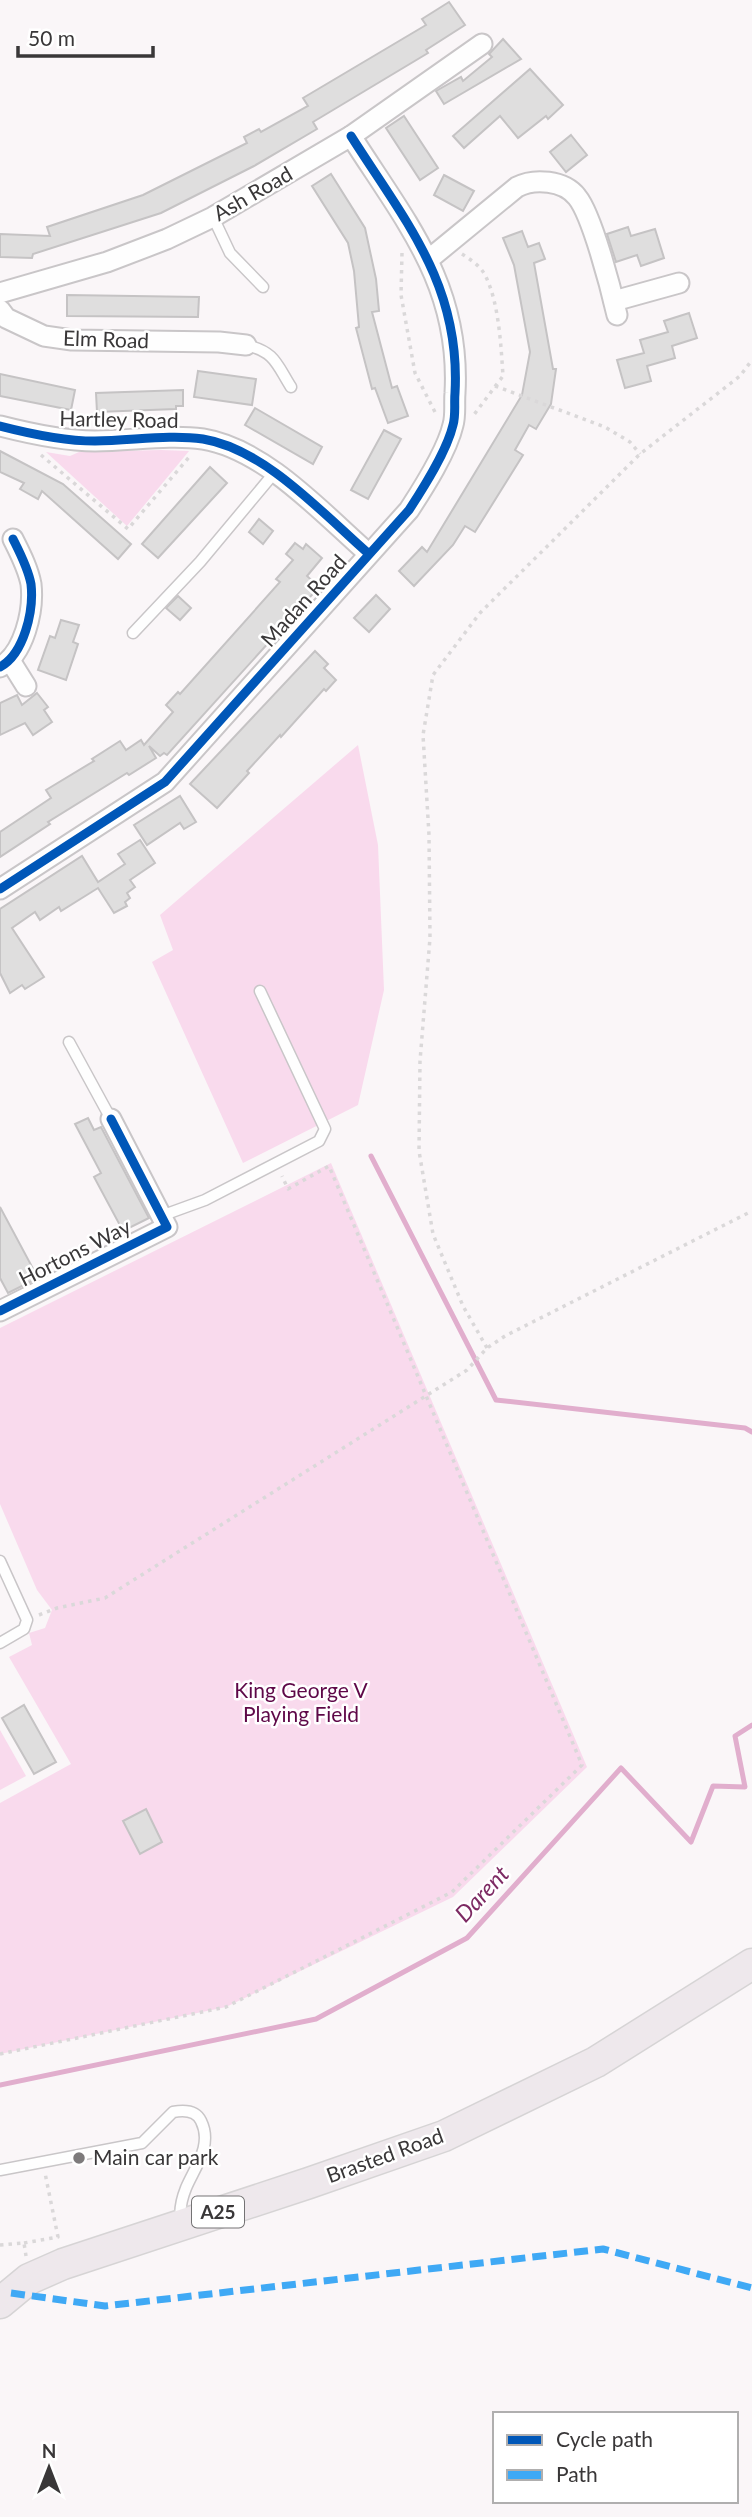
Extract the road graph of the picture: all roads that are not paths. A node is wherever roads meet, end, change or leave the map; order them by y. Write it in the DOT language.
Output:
graph roads {
  1 [pos="482,44"];
  2 [pos="351,136"];
  3 [pos="214,217"];
  4 [pos="428,260"];
  5 [pos="679,283"];
  6 [pos="263,287"];
  7 [pos="0,293"];
  8 [pos="0,310"];
  9 [pos="246,345"];
  10 [pos="291,387"];
  11 [pos="0,426"];
  12 [pos="275,472"];
  13 [pos="13,539"];
  14 [pos="369,554"];
  15 [pos="133,633"];
  16 [pos="5,664"];
  17 [pos="26,686"];
  18 [pos="0,889"];
  19 [pos="260,991"];
  20 [pos="69,1042"];
  21 [pos="111,1119"];
  22 [pos="164,1221"];
  23 [pos="1,1309"];
  24 [pos="0,1561"];
  25 [pos="0,1643"];
  26 [pos="752,1964"];
  27 [pos="0,2170"];
  28 [pos="182,2224"];
  29 [pos="0,2303"];
  1 -- 2 [label="street, Ash Road"];
  2 -- 3 [label="street, Ash Road"];
  2 -- 4 [label="street, Madan Road"];
  3 -- 6 [label="lane"];
  3 -- 7 [label="street, Ash Road"];
  4 -- 5 [label="street"];
  4 -- 14 [label="street, Madan Road"];
  8 -- 9 [label="street, Elm Road"];
  9 -- 10 [label="lane"];
  11 -- 12 [label="street, Hartley Road"];
  12 -- 14 [label="street, Hartley Road"];
  12 -- 15 [label="lane"];
  13 -- 16 [label="street"];
  14 -- 18 [label="street, Madan Road"];
  16 -- 17 [label="street"];
  19 -- 22 [label="lane"];
  20 -- 21 [label="lane"];
  21 -- 22 [label="street"];
  22 -- 23 [label="street, Hortons Way"];
  24 -- 25 [label="lane"];
  26 -- 28 [label="main road, Brasted Road / A25"];
  27 -- 28 [label="lane"];
  28 -- 29 [label="main road, Brasted Road / A25"];
}
